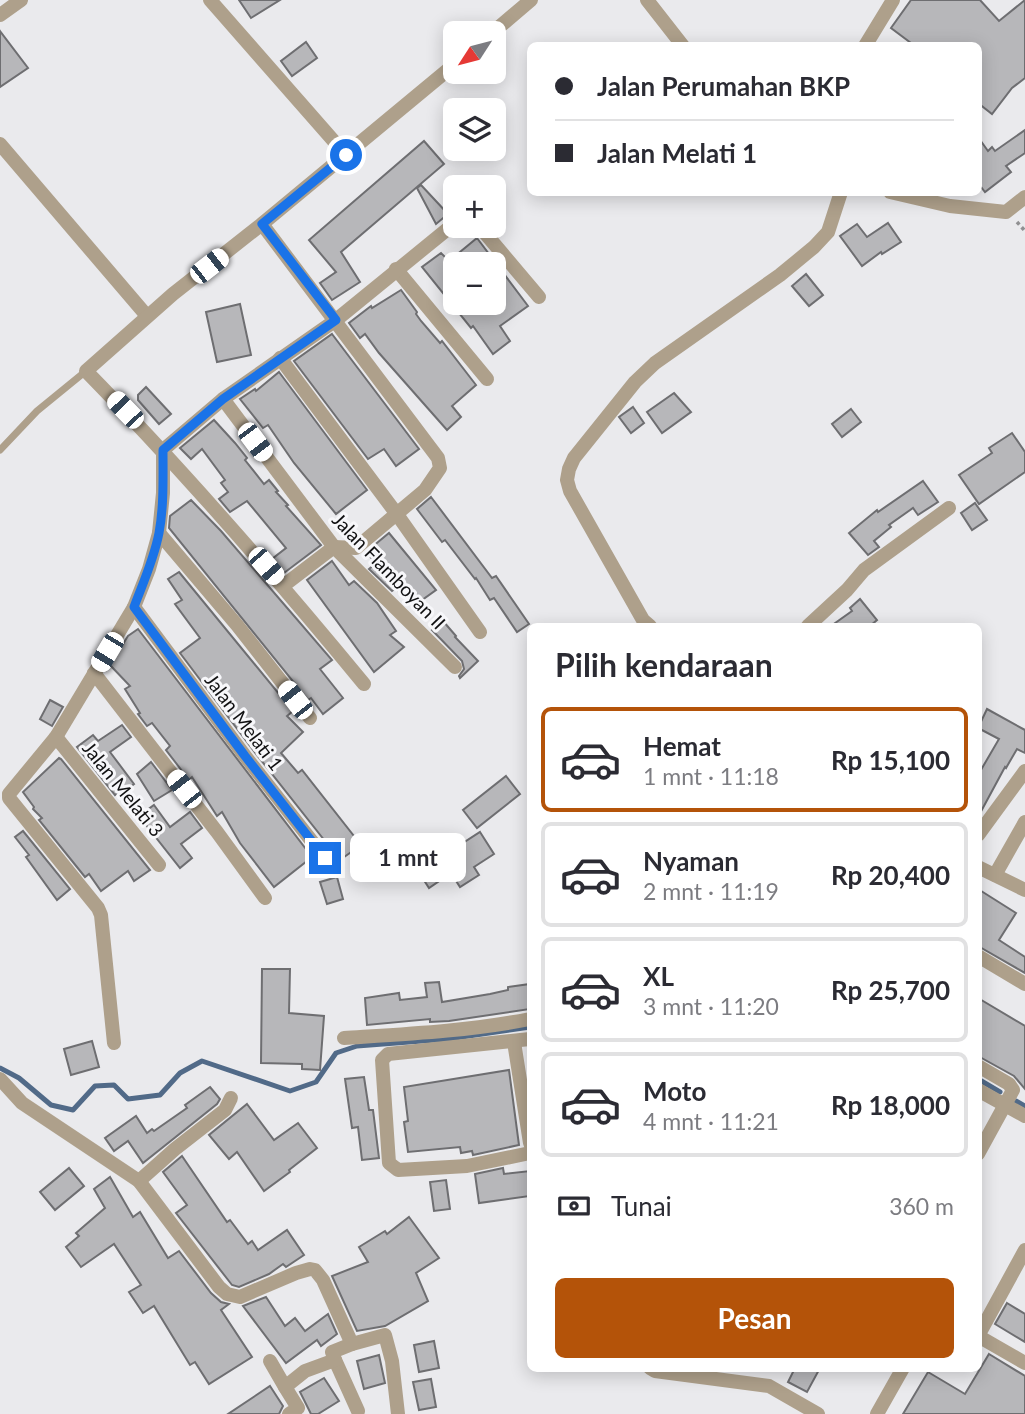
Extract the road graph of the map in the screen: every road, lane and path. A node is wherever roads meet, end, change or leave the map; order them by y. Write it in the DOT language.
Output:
graph roads {
  1 [pos="21,0"];
  2 [pos="210,0"];
  3 [pos="531,0"];
  4 [pos="647,0"];
  5 [pos="893,0"];
  6 [pos="0,15"];
  7 [pos="506,21"];
  8 [pos="680,42"];
  9 [pos="868,42"];
  10 [pos="443,74"];
  11 [pos="0,144"];
  12 [pos="346,155"];
  13 [pos="840,196"];
  14 [pos="907,196"];
  15 [pos="1025,197"];
  16 [pos="262,224"];
  17 [pos="443,232"];
  18 [pos="489,238"];
  19 [pos="396,269"];
  20 [pos="539,296"];
  21 [pos="147,316"];
  22 [pos="336,320"];
  23 [pos="280,358"];
  24 [pos="86,371"];
  25 [pos="487,379"];
  26 [pos="223,399"];
  27 [pos="0,450"];
  28 [pos="163,450"];
  29 [pos="949,508"];
  30 [pos="396,513"];
  31 [pos="159,533"];
  32 [pos="334,547"];
  33 [pos="283,586"];
  34 [pos="134,607"];
  35 [pos="646,623"];
  36 [pos="810,623"];
  37 [pos="480,632"];
  38 [pos="455,667"];
  39 [pos="94,673"];
  40 [pos="364,684"];
  41 [pos="310,718"];
  42 [pos="56,737"];
  43 [pos="1025,771"];
  44 [pos="1025,822"];
  45 [pos="982,830"];
  46 [pos="325,858"];
  47 [pos="159,865"];
  48 [pos="982,869"];
  49 [pos="995,875"];
  50 [pos="1025,890"];
  51 [pos="265,898"];
  52 [pos="982,959"];
  53 [pos="1025,984"];
  54 [pos="527,1020"];
  55 [pos="344,1038"];
  56 [pos="527,1040"];
  57 [pos="514,1042"];
  58 [pos="114,1043"];
  59 [pos="982,1068"];
  60 [pos="0,1079"];
  61 [pos="982,1092"];
  62 [pos="231,1098"];
  63 [pos="1005,1105"];
  64 [pos="1025,1116"];
  65 [pos="527,1124"];
  66 [pos="982,1147"];
  67 [pos="527,1154"];
  68 [pos="139,1181"];
  69 [pos="1025,1250"];
  70 [pos="982,1329"];
  71 [pos="982,1338"];
  72 [pos="352,1344"];
  73 [pos="335,1360"];
  74 [pos="270,1361"];
  75 [pos="1025,1363"];
  76 [pos="663,1372"];
  77 [pos="901,1372"];
  78 [pos="285,1387"];
  79 [pos="358,1411"];
  80 [pos="289,1414"];
  81 [pos="398,1414"];
  82 [pos="818,1414"];
  83 [pos="877,1414"];
  1 -- 6 [label="street"];
  2 -- 12 [label="street"];
  3 -- 7 [label="street"];
  4 -- 8 [label="street"];
  5 -- 9 [label="street"];
  10 -- 12 [label="street"];
  11 -- 21 [label="street"];
  12 -- 16 [label="street"];
  13 -- 35 [label="street"];
  14 -- 15 [label="street"];
  16 -- 21 [label="street"];
  16 -- 22 [label="street"];
  17 -- 19 [label="street"];
  18 -- 20 [label="street"];
  19 -- 22 [label="street"];
  19 -- 25 [label="street"];
  21 -- 24 [label="street"];
  22 -- 23 [label="street"];
  22 -- 30 [label="street"];
  23 -- 26 [label="street"];
  23 -- 30 [label="street"];
  24 -- 27 [label="lane"];
  24 -- 28 [label="street"];
  26 -- 28 [label="street"];
  26 -- 32 [label="street, Jalan Flamboyan II"];
  28 -- 31 [label="street"];
  28 -- 33 [label="street"];
  29 -- 36 [label="street"];
  30 -- 32 [label="street"];
  30 -- 37 [label="street"];
  31 -- 34 [label="street"];
  31 -- 41 [label="street"];
  32 -- 33 [label="street"];
  32 -- 38 [label="street, Jalan Flamboyan II"];
  33 -- 40 [label="street"];
  34 -- 39 [label="street"];
  34 -- 46 [label="street, Jalan Melati 1"];
  39 -- 42 [label="street"];
  39 -- 51 [label="street"];
  42 -- 47 [label="street, Jalan Melati 3"];
  42 -- 58 [label="street"];
  43 -- 45 [label="street"];
  44 -- 49 [label="street"];
  48 -- 49 [label="street"];
  49 -- 50 [label="street"];
  52 -- 53 [label="street"];
  54 -- 55 [label="street"];
  56 -- 57 [label="street"];
  57 -- 65 [label="street"];
  57 -- 67 [label="street"];
  59 -- 63 [label="street"];
  60 -- 68 [label="street"];
  61 -- 63 [label="street"];
  62 -- 68 [label="street"];
  63 -- 64 [label="street"];
  63 -- 66 [label="street"];
  68 -- 72 [label="street"];
  69 -- 70 [label="street"];
  71 -- 75 [label="street"];
  72 -- 73 [label="street"];
  72 -- 81 [label="street"];
  73 -- 78 [label="street"];
  73 -- 79 [label="street"];
  74 -- 78 [label="street"];
  76 -- 82 [label="street"];
  77 -- 83 [label="street"];
  78 -- 80 [label="street"];
}
